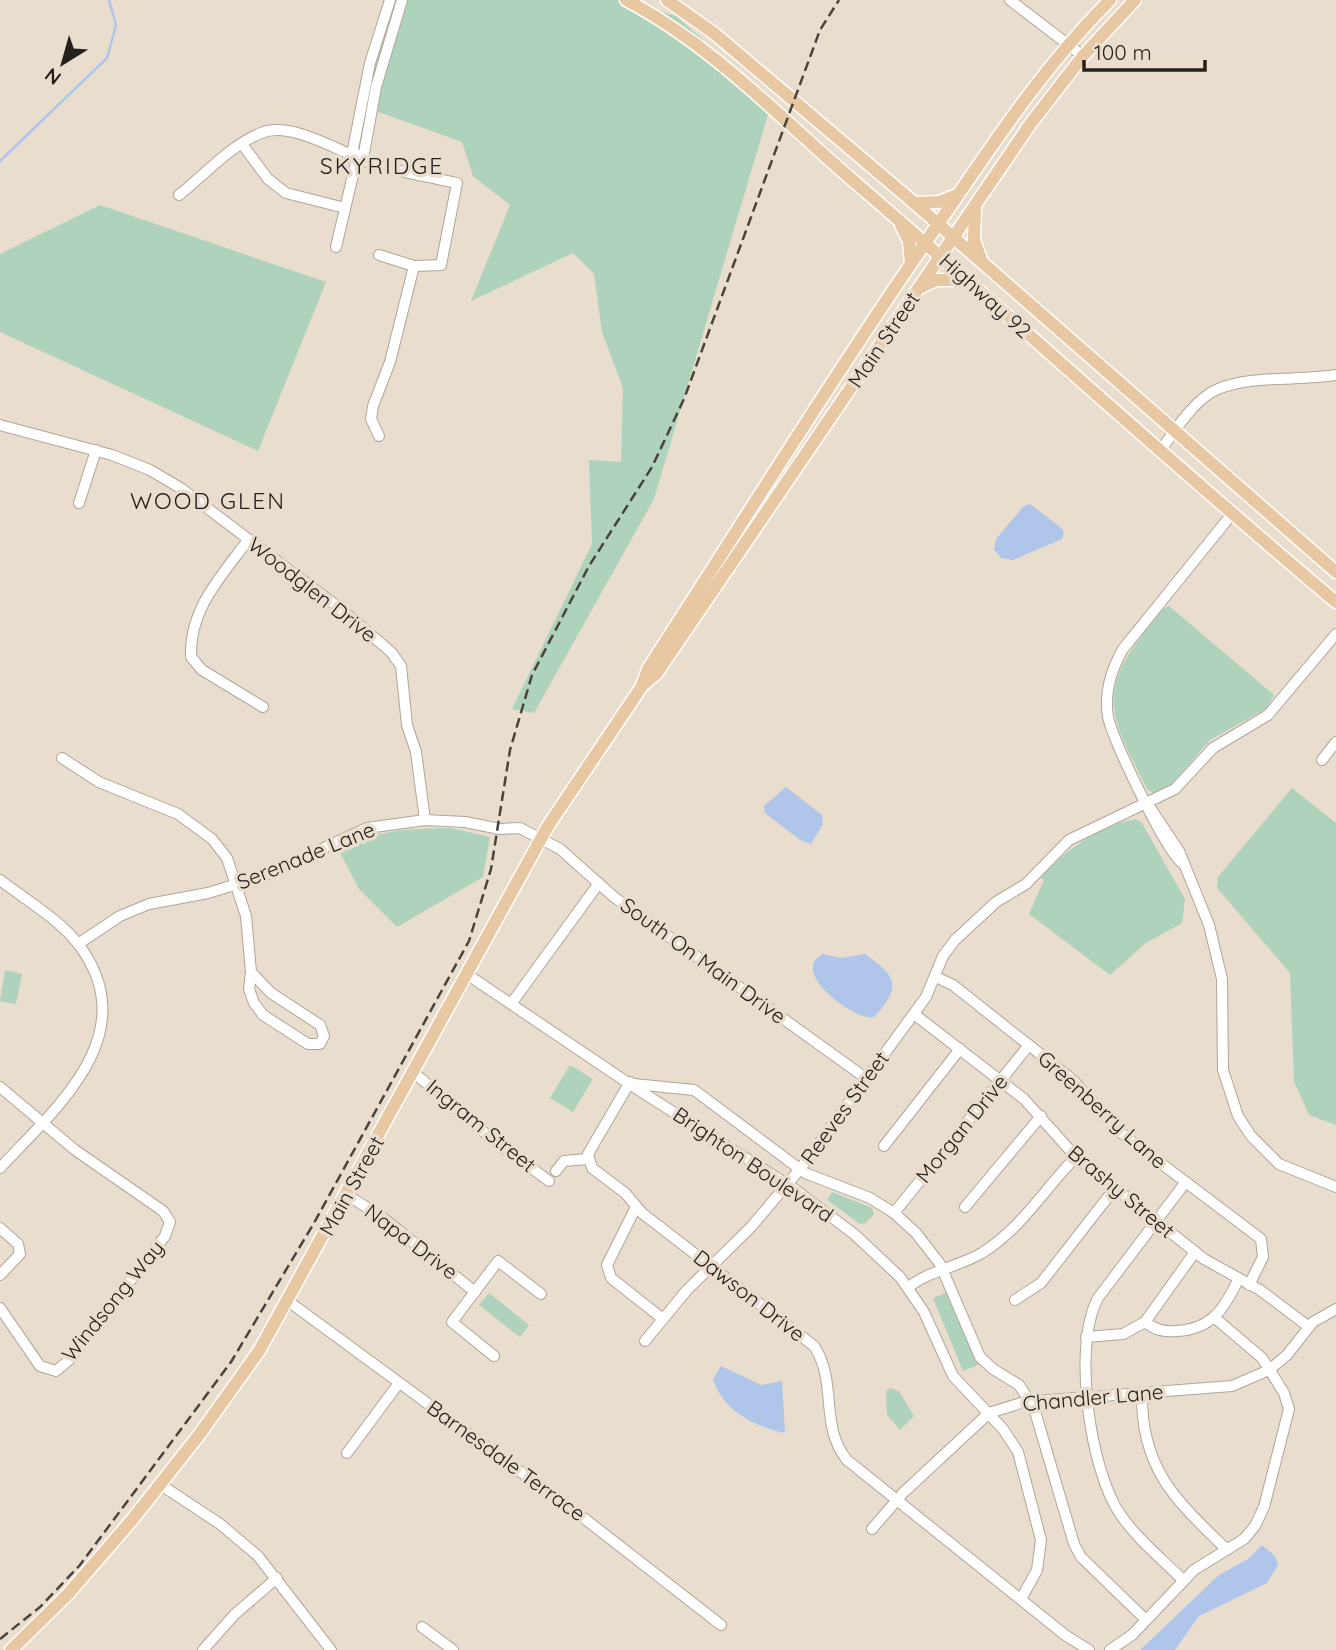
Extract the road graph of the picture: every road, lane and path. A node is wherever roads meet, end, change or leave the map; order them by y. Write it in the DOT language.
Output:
graph roads {
  1 [pos="390,0"];
  2 [pos="402,0"];
  3 [pos="626,0"];
  4 [pos="667,0"];
  5 [pos="1010,0"];
  6 [pos="1110,0"];
  7 [pos="1135,0"];
  8 [pos="1069,44"];
  9 [pos="739,56"];
  10 [pos="1083,56"];
  11 [pos="729,71"];
  12 [pos="242,145"];
  13 [pos="356,158"];
  14 [pos="179,195"];
  15 [pos="958,195"];
  16 [pos="914,203"];
  17 [pos="975,205"];
  18 [pos="345,208"];
  19 [pos="897,218"];
  20 [pos="938,224"];
  21 [pos="953,237"];
  22 [pos="925,243"];
  23 [pos="336,247"];
  24 [pos="379,255"];
  25 [pos="940,256"];
  26 [pos="911,263"];
  27 [pos="983,263"];
  28 [pos="414,265"];
  29 [pos="966,280"];
  30 [pos="919,289"];
  31 [pos="1336,375"];
  32 [pos="0,425"];
  33 [pos="1175,432"];
  34 [pos="379,436"];
  35 [pos="96,450"];
  36 [pos="1160,451"];
  37 [pos="79,503"];
  38 [pos="1232,514"];
  39 [pos="248,540"];
  40 [pos="1336,572"];
  41 [pos="1336,602"];
  42 [pos="1336,635"];
  43 [pos="642,686"];
  44 [pos="263,707"];
  45 [pos="1336,742"];
  46 [pos="62,758"];
  47 [pos="1322,760"];
  48 [pos="1147,803"];
  49 [pos="425,820"];
  50 [pos="542,839"];
  51 [pos="0,880"];
  52 [pos="598,883"];
  53 [pos="236,885"];
  54 [pos="78,944"];
  55 [pos="251,972"];
  56 [pos="468,975"];
  57 [pos="936,977"];
  58 [pos="511,1004"];
  59 [pos="914,1014"];
  60 [pos="1029,1045"];
  61 [pos="960,1049"];
  62 [pos="413,1072"];
  63 [pos="867,1079"];
  64 [pos="1001,1081"];
  65 [pos="632,1083"];
  66 [pos="0,1087"];
  67 [pos="1041,1116"];
  68 [pos="43,1122"];
  69 [pos="884,1146"];
  70 [pos="1076,1157"];
  71 [pos="587,1159"];
  72 [pos="0,1168"];
  73 [pos="800,1169"];
  74 [pos="555,1171"];
  75 [pos="549,1181"];
  76 [pos="1185,1183"];
  77 [pos="788,1185"];
  78 [pos="1336,1187"];
  79 [pos="1115,1188"];
  80 [pos="346,1195"];
  81 [pos="965,1206"];
  82 [pos="636,1207"];
  83 [pos="894,1213"];
  84 [pos="1155,1220"];
  85 [pos="0,1228"];
  86 [pos="1195,1252"];
  87 [pos="711,1266"];
  88 [pos="943,1270"];
  89 [pos="0,1275"];
  90 [pos="1238,1280"];
  91 [pos="1249,1285"];
  92 [pos="909,1287"];
  93 [pos="475,1292"];
  94 [pos="541,1294"];
  95 [pos="1015,1300"];
  96 [pos="288,1301"];
  97 [pos="0,1308"];
  98 [pos="1336,1309"];
  99 [pos="1215,1318"];
  100 [pos="663,1319"];
  101 [pos="1145,1322"];
  102 [pos="1310,1326"];
  103 [pos="1086,1337"];
  104 [pos="645,1341"];
  105 [pos="494,1356"];
  106 [pos="1269,1370"];
  107 [pos="399,1383"];
  108 [pos="1142,1394"];
  109 [pos="1088,1397"];
  110 [pos="1030,1402"];
  111 [pos="989,1413"];
  112 [pos="347,1453"];
  113 [pos="161,1485"];
  114 [pos="897,1500"];
  115 [pos="872,1529"];
  116 [pos="1227,1550"];
  117 [pos="277,1578"];
  118 [pos="1183,1580"];
  119 [pos="1021,1599"];
  120 [pos="1146,1620"];
  121 [pos="721,1625"];
  122 [pos="422,1627"];
  123 [pos="11,1650"];
  124 [pos="203,1650"];
  125 [pos="331,1650"];
  126 [pos="453,1650"];
  127 [pos="1089,1650"];
  128 [pos="1110,1650"];
  1 -- 13 [label="street"];
  2 -- 13 [label="street"];
  3 -- 11 [label="main road, Highway 92"];
  4 -- 9 [label="main road, Highway 92"];
  5 -- 8 [label="street"];
  6 -- 8 [label="main road, Main Street"];
  7 -- 10 [label="main road, Main Street"];
  8 -- 10 [label="street"];
  8 -- 15 [label="main road, Main Street"];
  9 -- 11 [label="main road"];
  9 -- 16 [label="main road, Highway 92"];
  10 -- 17 [label="main road, Main Street"];
  11 -- 19 [label="main road, Highway 92"];
  12 -- 13 [label="street"];
  12 -- 14 [label="street"];
  12 -- 18 [label="street"];
  13 -- 18 [label="street"];
  13 -- 28 [label="street"];
  15 -- 16 [label="main road"];
  15 -- 20 [label="main road, Main Street"];
  16 -- 20 [label="main road, Highway 92"];
  17 -- 21 [label="main road, Main Street"];
  17 -- 27 [label="main road"];
  18 -- 23 [label="street"];
  19 -- 22 [label="main road, Highway 92"];
  19 -- 26 [label="main road"];
  20 -- 21 [label="main road, Highway 92"];
  20 -- 22 [label="main road, Main Street"];
  21 -- 25 [label="main road, Main Street"];
  21 -- 27 [label="main road, Highway 92"];
  22 -- 25 [label="main road, Highway 92"];
  22 -- 26 [label="main road, Main Street"];
  24 -- 28 [label="street"];
  25 -- 29 [label="main road, Highway 92"];
  25 -- 30 [label="main road, Main Street"];
  26 -- 43 [label="main road, Main Street"];
  27 -- 33 [label="main road, Highway 92"];
  28 -- 34 [label="street"];
  29 -- 30 [label="main road"];
  29 -- 36 [label="main road, Highway 92"];
  30 -- 43 [label="main road, Main Street"];
  31 -- 33 [label="street"];
  32 -- 35 [label="street, Woodglen Drive"];
  33 -- 36 [label="street"];
  33 -- 40 [label="main road, Highway 92"];
  35 -- 37 [label="street"];
  35 -- 39 [label="street, Woodglen Drive"];
  36 -- 38 [label="main road, Highway 92"];
  38 -- 41 [label="main road, Highway 92"];
  38 -- 48 [label="street"];
  39 -- 44 [label="street"];
  39 -- 49 [label="street, Woodglen Drive"];
  42 -- 48 [label="street, Reeves Street"];
  43 -- 50 [label="main road, Main Street"];
  45 -- 47 [label="street"];
  46 -- 53 [label="street"];
  48 -- 57 [label="street, Reeves Street"];
  48 -- 78 [label="street"];
  49 -- 50 [label="street, Serenade Lane"];
  49 -- 53 [label="street, Serenade Lane"];
  50 -- 52 [label="street, South On Main Drive"];
  50 -- 56 [label="main road, Main Street"];
  51 -- 54 [label="street"];
  52 -- 58 [label="street"];
  52 -- 63 [label="street, South On Main Drive"];
  53 -- 54 [label="street, Serenade Lane"];
  53 -- 55 [label="street"];
  54 -- 68 [label="street"];
  55 -- 55 [label="street"];
  56 -- 58 [label="street, Brighton Boulevard"];
  56 -- 62 [label="main road, Main Street"];
  57 -- 59 [label="street, Reeves Street"];
  57 -- 60 [label="street, Greenberry Lane"];
  58 -- 65 [label="street, Brighton Boulevard"];
  59 -- 61 [label="street, Brashy Street"];
  59 -- 63 [label="street, Reeves Street"];
  60 -- 64 [label="street, Morgan Drive"];
  60 -- 76 [label="street, Greenberry Lane"];
  61 -- 64 [label="street, Brashy Street"];
  61 -- 69 [label="street"];
  62 -- 75 [label="street, Ingram Street"];
  62 -- 80 [label="main road, Main Street"];
  63 -- 73 [label="street, Reeves Street"];
  64 -- 67 [label="street, Brashy Street"];
  64 -- 83 [label="street, Morgan Drive"];
  65 -- 71 [label="street"];
  65 -- 73 [label="street"];
  65 -- 77 [label="street, Brighton Boulevard"];
  66 -- 68 [label="street, Windsong Way"];
  67 -- 70 [label="street, Brashy Street"];
  67 -- 81 [label="street"];
  68 -- 72 [label="street"];
  68 -- 97 [label="street, Windsong Way"];
  70 -- 79 [label="street, Brashy Street"];
  70 -- 88 [label="street"];
  71 -- 74 [label="street"];
  71 -- 82 [label="street, Dawson Drive"];
  73 -- 77 [label="street, Reeves Street"];
  73 -- 83 [label="street"];
  76 -- 84 [label="street"];
  76 -- 91 [label="street, Greenberry Lane"];
  77 -- 87 [label="street, Reeves Street"];
  77 -- 92 [label="street, Brighton Boulevard"];
  79 -- 84 [label="street, Brashy Street"];
  79 -- 95 [label="street"];
  80 -- 93 [label="street, Napa Drive"];
  80 -- 96 [label="main road, Main Street"];
  82 -- 87 [label="street, Dawson Drive"];
  82 -- 100 [label="street"];
  83 -- 88 [label="street"];
  84 -- 86 [label="street, Brashy Street"];
  84 -- 103 [label="street"];
  85 -- 89 [label="street"];
  86 -- 90 [label="street, Brashy Street"];
  86 -- 101 [label="street"];
  87 -- 100 [label="street, Reeves Street"];
  87 -- 114 [label="street, Dawson Drive"];
  88 -- 92 [label="street"];
  88 -- 110 [label="street"];
  90 -- 91 [label="street, Brashy Street"];
  90 -- 99 [label="street"];
  91 -- 102 [label="street, Brashy Street"];
  92 -- 111 [label="street, Brighton Boulevard"];
  93 -- 94 [label="street"];
  93 -- 105 [label="street"];
  96 -- 107 [label="street, Barnesdale Terrace"];
  96 -- 113 [label="main road, Main Street"];
  98 -- 102 [label="street, Chandler Lane"];
  99 -- 101 [label="street"];
  99 -- 106 [label="street"];
  100 -- 104 [label="street, Reeves Street"];
  101 -- 103 [label="street"];
  102 -- 106 [label="street, Chandler Lane"];
  103 -- 109 [label="street"];
  106 -- 108 [label="street, Chandler Lane"];
  106 -- 116 [label="street"];
  107 -- 112 [label="street"];
  107 -- 121 [label="street, Barnesdale Terrace"];
  108 -- 109 [label="street, Chandler Lane"];
  108 -- 116 [label="street"];
  109 -- 110 [label="street, Chandler Lane"];
  109 -- 118 [label="street"];
  110 -- 111 [label="street, Chandler Lane"];
  110 -- 120 [label="street"];
  111 -- 114 [label="street, Chandler Lane"];
  111 -- 119 [label="street, Brighton Boulevard"];
  113 -- 117 [label="street"];
  113 -- 123 [label="main road, Main Street"];
  114 -- 115 [label="street, Chandler Lane"];
  114 -- 119 [label="street, Dawson Drive"];
  116 -- 118 [label="street"];
  117 -- 124 [label="street"];
  117 -- 125 [label="street"];
  118 -- 120 [label="street"];
  119 -- 127 [label="street, Dawson Drive"];
  120 -- 128 [label="street"];
  122 -- 126 [label="street"];
}
